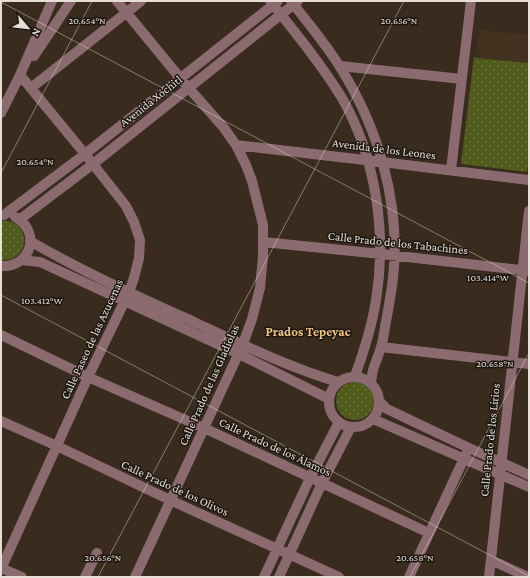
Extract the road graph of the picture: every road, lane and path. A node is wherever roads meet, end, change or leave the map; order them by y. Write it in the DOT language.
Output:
graph roads {
  1 [pos="52,1"];
  2 [pos="71,1"];
  3 [pos="117,1"];
  4 [pos="141,1"];
  5 [pos="471,1"];
  6 [pos="274,2"];
  7 [pos="294,2"];
  8 [pos="126,13"];
  9 [pos="281,15"];
  10 [pos="340,66"];
  11 [pos="20,75"];
  12 [pos="180,78"];
  13 [pos="462,79"];
  14 [pos="31,88"];
  15 [pos="189,88"];
  16 [pos="1,113"];
  17 [pos="236,145"];
  18 [pos="85,154"];
  19 [pos="368,160"];
  20 [pos="382,162"];
  21 [pos="93,164"];
  22 [pos="451,170"];
  23 [pos="529,180"];
  24 [pos="529,211"];
  25 [pos="2,216"];
  26 [pos="19,220"];
  27 [pos="30,241"];
  28 [pos="263,242"];
  29 [pos="380,254"];
  30 [pos="394,256"];
  31 [pos="22,260"];
  32 [pos="1,266"];
  33 [pos="526,271"];
  34 [pos="127,297"];
  35 [pos="1,335"];
  36 [pos="243,344"];
  37 [pos="381,347"];
  38 [pos="239,354"];
  39 [pos="512,362"];
  40 [pos="529,364"];
  41 [pos="356,376"];
  42 [pos="88,377"];
  43 [pos="338,382"];
  44 [pos="371,382"];
  45 [pos="329,399"];
  46 [pos="380,402"];
  47 [pos="373,419"];
  48 [pos="1,421"];
  49 [pos="339,422"];
  50 [pos="351,427"];
  51 [pos="204,428"];
  52 [pos="57,446"];
  53 [pos="469,448"];
  54 [pos="464,459"];
  55 [pos="501,463"];
  56 [pos="500,474"];
  57 [pos="529,475"];
  58 [pos="310,478"];
  59 [pos="322,483"];
  60 [pos="529,487"];
  61 [pos="170,500"];
  62 [pos="429,532"];
  63 [pos="277,548"];
  64 [pos="97,553"];
  65 [pos="290,554"];
  66 [pos="491,560"];
  67 [pos="1,568"];
  68 [pos="22,577"];
  69 [pos="85,577"];
  70 [pos="135,577"];
  71 [pos="264,577"];
  72 [pos="279,577"];
  73 [pos="339,577"];
  74 [pos="408,577"];
  75 [pos="489,577"];
  76 [pos="528,577"];
  1 -- 11 [label="street"];
  2 -- 11 [label="street"];
  3 -- 8 [label="street, Calle Prado de las Gladiolas"];
  4 -- 8 [label="street"];
  5 -- 13 [label="street"];
  6 -- 9 [label="street"];
  6 -- 12 [label="street, Avenida Xóchitl"];
  7 -- 9 [label="street, Avenida Xóchitl"];
  7 -- 10 [label="street"];
  8 -- 12 [label="street, Calle Prado de las Gladiolas"];
  8 -- 14 [label="street"];
  9 -- 15 [label="street, Avenida Xóchitl"];
  9 -- 19 [label="street"];
  10 -- 13 [label="street"];
  10 -- 20 [label="street"];
  11 -- 14 [label="street, Calle Paseo de las Azucenas"];
  11 -- 16 [label="street"];
  12 -- 15 [label="street, Calle Prado de las Gladiolas"];
  12 -- 18 [label="street, Avenida Xóchitl"];
  13 -- 22 [label="street"];
  14 -- 18 [label="street, Calle Paseo de las Azucenas"];
  15 -- 17 [label="street, Calle Prado de las Gladiolas"];
  15 -- 21 [label="street, Avenida Xóchitl"];
  17 -- 19 [label="street, Avenida de los Leones"];
  17 -- 28 [label="street, Calle Prado de las Gladiolas"];
  18 -- 21 [label="street, Calle Paseo de las Azucenas"];
  18 -- 25 [label="street, Avenida Xóchitl"];
  19 -- 20 [label="street, Avenida de los Leones"];
  19 -- 29 [label="street"];
  20 -- 22 [label="street, Avenida de los Leones"];
  20 -- 30 [label="street"];
  21 -- 26 [label="street, Avenida Xóchitl"];
  21 -- 34 [label="street, Calle Paseo de las Azucenas"];
  22 -- 23 [label="street, Avenida de los Leones"];
  24 -- 33 [label="street, Calle Prado de los Lirios"];
  25 -- 26 [label="street"];
  26 -- 27 [label="street"];
  27 -- 31 [label="street"];
  27 -- 34 [label="street"];
  28 -- 29 [label="street, Calle Prado de los Tabachines"];
  28 -- 36 [label="street, Calle Prado de las Gladiolas"];
  29 -- 30 [label="street, Calle Prado de los Tabachines"];
  29 -- 41 [label="street"];
  30 -- 33 [label="street, Calle Prado de los Tabachines"];
  30 -- 37 [label="street"];
  31 -- 32 [label="street"];
  31 -- 34 [label="street"];
  33 -- 39 [label="street, Calle Prado de los Lirios"];
  34 -- 36 [label="street"];
  34 -- 38 [label="street"];
  34 -- 42 [label="street, Calle Paseo de las Azucenas"];
  35 -- 42 [label="street, Calle Prado de los Álamos"];
  36 -- 38 [label="street, Calle Prado de las Gladiolas"];
  36 -- 43 [label="street"];
  37 -- 39 [label="street"];
  37 -- 44 [label="street"];
  38 -- 45 [label="street"];
  38 -- 51 [label="street, Calle Prado de las Gladiolas"];
  39 -- 40 [label="street"];
  39 -- 55 [label="street, Calle Prado de los Lirios"];
  41 -- 43 [label="street"];
  41 -- 44 [label="street"];
  42 -- 51 [label="street, Calle Prado de los Álamos"];
  42 -- 52 [label="street, Calle Paseo de las Azucenas"];
  43 -- 45 [label="street"];
  44 -- 46 [label="street"];
  45 -- 49 [label="street"];
  46 -- 47 [label="street"];
  46 -- 53 [label="street"];
  47 -- 50 [label="street"];
  47 -- 54 [label="street"];
  48 -- 52 [label="street, Calle Prado de los Olivos"];
  49 -- 50 [label="street"];
  49 -- 58 [label="street"];
  50 -- 59 [label="street"];
  51 -- 58 [label="street, Calle Prado de los Álamos"];
  51 -- 61 [label="street, Calle Prado de las Gladiolas"];
  52 -- 61 [label="street, Calle Prado de los Olivos"];
  52 -- 67 [label="street, Calle Paseo de las Azucenas"];
  53 -- 54 [label="street"];
  53 -- 55 [label="street"];
  54 -- 56 [label="street"];
  54 -- 62 [label="street"];
  55 -- 56 [label="street, Calle Prado de los Lirios"];
  55 -- 57 [label="street"];
  56 -- 60 [label="street"];
  56 -- 66 [label="street, Calle Prado de los Lirios"];
  58 -- 59 [label="street, Calle Prado de los Álamos"];
  58 -- 63 [label="street"];
  59 -- 62 [label="street, Calle Prado de los Álamos"];
  59 -- 65 [label="street"];
  61 -- 63 [label="street, Calle Prado de los Olivos"];
  61 -- 70 [label="street, Calle Prado de las Gladiolas"];
  62 -- 74 [label="street"];
  63 -- 65 [label="street, Calle Prado de los Olivos"];
  63 -- 71 [label="street"];
  64 -- 69 [label="street"];
  65 -- 72 [label="street"];
  65 -- 73 [label="street, Calle Prado de los Olivos"];
  66 -- 75 [label="street, Calle Prado de los Lirios"];
  66 -- 76 [label="street"];
  67 -- 68 [label="street"];
}
